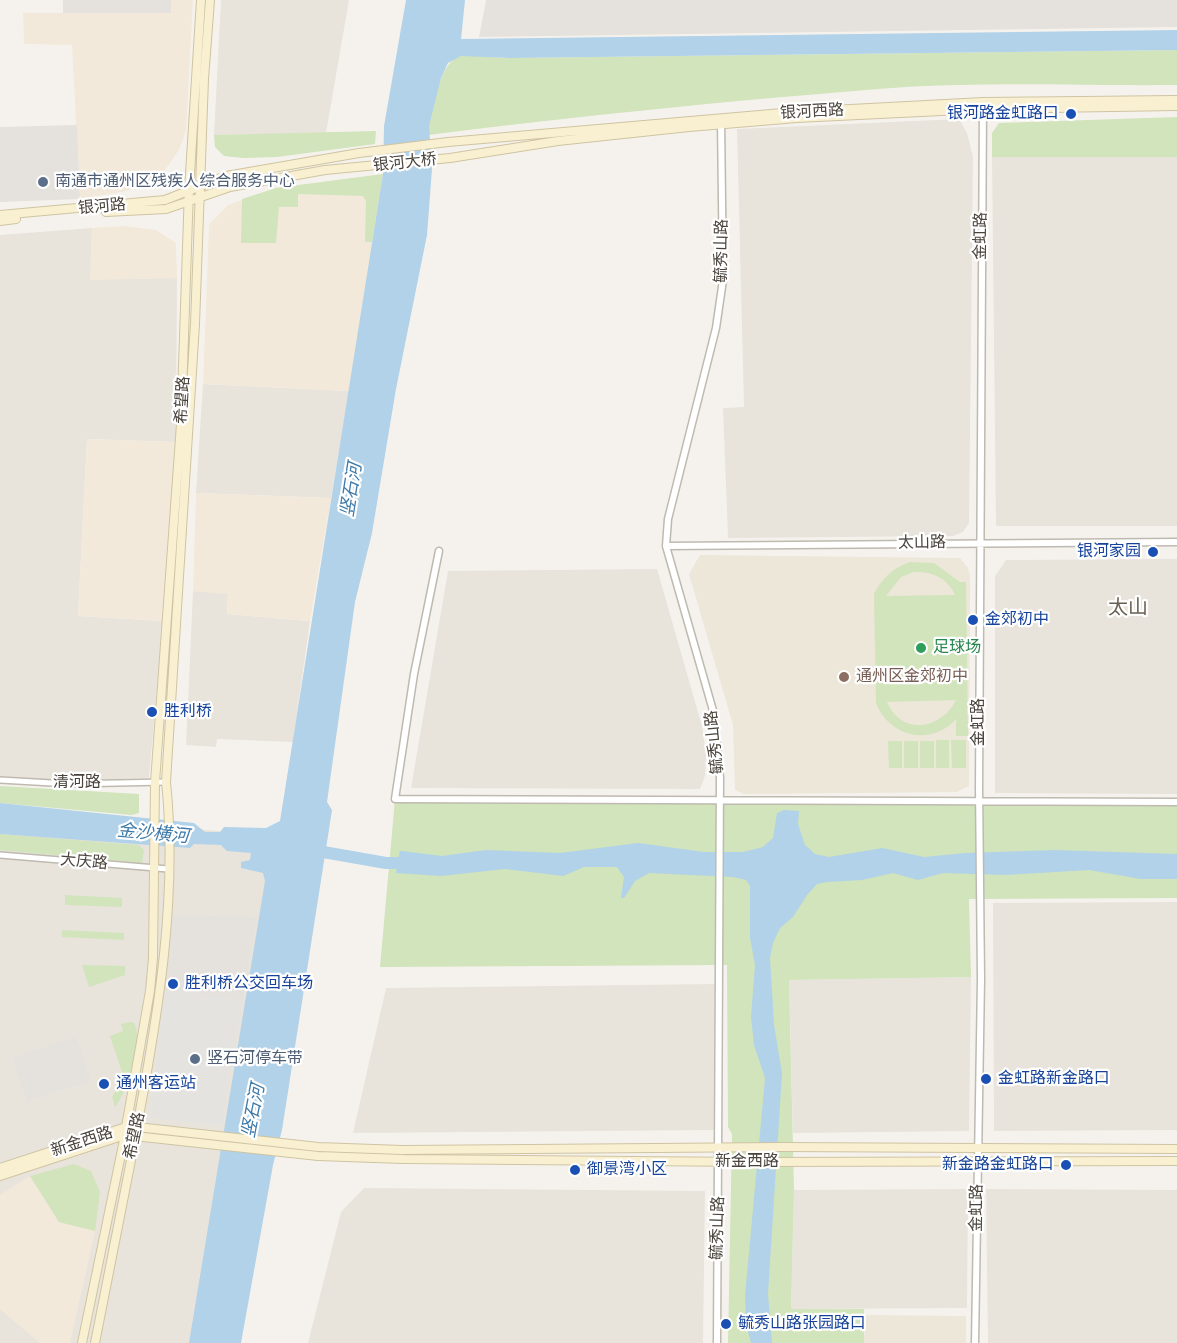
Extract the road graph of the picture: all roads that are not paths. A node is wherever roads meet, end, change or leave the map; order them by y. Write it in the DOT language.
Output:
graph roads {
  1 [pos="201,0"];
  2 [pos="210,0"];
  3 [pos="1177,100"];
  4 [pos="983,106"];
  5 [pos="1177,106"];
  6 [pos="721,121"];
  7 [pos="448,142"];
  8 [pos="450,158"];
  9 [pos="200,185"];
  10 [pos="189,189"];
  11 [pos="199,198"];
  12 [pos="189,202"];
  13 [pos="0,215"];
  14 [pos="0,221"];
  15 [pos="1177,542"];
  16 [pos="980,543"];
  17 [pos="666,546"];
  18 [pos="439,551"];
  19 [pos="0,780"];
  20 [pos="155,782"];
  21 [pos="166,782"];
  22 [pos="720,801"];
  23 [pos="979,801"];
  24 [pos="1177,802"];
  25 [pos="0,855"];
  26 [pos="154,868"];
  27 [pos="168,869"];
  28 [pos="126,1131"];
  29 [pos="137,1131"];
  30 [pos="202,1138"];
  31 [pos="720,1149"];
  32 [pos="1177,1149"];
  33 [pos="977,1150"];
  34 [pos="1177,1161"];
  35 [pos="719,1162"];
  36 [pos="978,1162"];
  37 [pos="2,1175"];
  38 [pos="82,1343"];
  39 [pos="95,1343"];
  40 [pos="717,1343"];
  41 [pos="975,1343"];
  1 -- 10 [label="main road, 希望路"];
  2 -- 9 [label="main road, 希望路"];
  3 -- 4 [label="main road, 银河西路"];
  4 -- 5 [label="main road, 银河西路"];
  4 -- 6 [label="main road, 银河西路"];
  4 -- 16 [label="street, 金虹路"];
  6 -- 7 [label="main road, 银河西路"];
  6 -- 8 [label="main road, 银河西路"];
  6 -- 17 [label="street, 毓秀山路"];
  7 -- 9 [label="main road, 银河大桥"];
  8 -- 11 [label="main road, 银河大桥"];
  9 -- 10 [label="main road, 银河路"];
  9 -- 11 [label="main road, 希望路"];
  10 -- 12 [label="main road, 希望路"];
  10 -- 13 [label="main road, 银河路"];
  11 -- 12 [label="main road, 银河路"];
  11 -- 21 [label="main road, 希望路"];
  12 -- 14 [label="main road, 银河路"];
  12 -- 20 [label="main road, 希望路"];
  15 -- 16 [label="street, 太山路"];
  16 -- 17 [label="street, 太山路"];
  16 -- 23 [label="street, 金虹路"];
  17 -- 22 [label="street, 毓秀山路"];
  18 -- 22 [label="street"];
  19 -- 20 [label="street, 清河路"];
  20 -- 21 [label="street, 清河路"];
  20 -- 26 [label="main road, 希望路"];
  21 -- 27 [label="main road, 希望路"];
  22 -- 23 [label="street"];
  22 -- 31 [label="street, 毓秀山路"];
  23 -- 24 [label="street"];
  23 -- 33 [label="street, 金虹路"];
  25 -- 26 [label="street, 大庆路"];
  26 -- 27 [label="street, 大庆路"];
  26 -- 28 [label="main road, 希望路"];
  27 -- 29 [label="main road, 希望路"];
  28 -- 29 [label="main road, 新金西路"];
  28 -- 37 [label="main road, 新金西路"];
  28 -- 37 [label="main road, 新金西路"];
  28 -- 38 [label="main road, 希望路"];
  29 -- 30 [label="main road, 新金西路"];
  29 -- 39 [label="main road, 希望路"];
  30 -- 31 [label="main road, 新金西路"];
  30 -- 35 [label="main road, 新金西路"];
  31 -- 33 [label="main road, 新金西路"];
  31 -- 35 [label="street, 毓秀山路"];
  32 -- 33 [label="main road, 新金西路"];
  33 -- 36 [label="street, 金虹路"];
  34 -- 36 [label="main road, 新金西路"];
  35 -- 36 [label="main road, 新金西路"];
  35 -- 40 [label="street, 毓秀山路"];
  36 -- 41 [label="street, 金虹路"];
}
